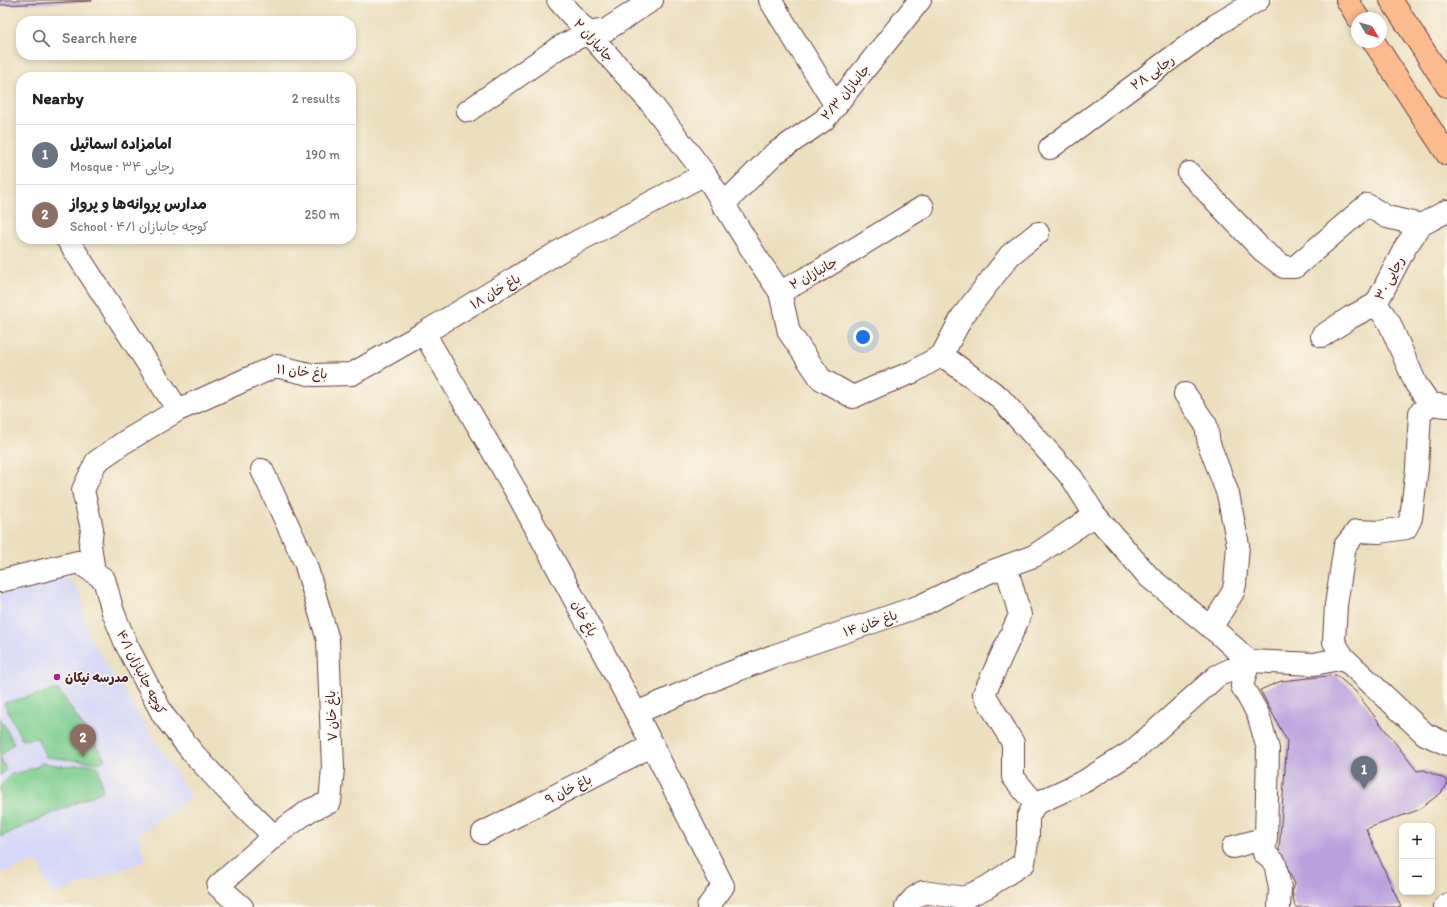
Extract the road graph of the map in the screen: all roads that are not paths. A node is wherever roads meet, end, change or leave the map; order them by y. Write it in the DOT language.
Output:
graph roads {
  1 [pos="558,0"];
  2 [pos="652,0"];
  3 [pos="770,0"];
  4 [pos="920,0"];
  5 [pos="1258,0"];
  6 [pos="1347,0"];
  7 [pos="1391,0"];
  8 [pos="1354,12"];
  9 [pos="587,33"];
  10 [pos="1378,48"];
  11 [pos="1447,86"];
  12 [pos="836,106"];
  13 [pos="468,111"];
  14 [pos="1050,148"];
  15 [pos="1447,154"];
  16 [pos="1188,173"];
  17 [pos="705,174"];
  18 [pos="723,205"];
  19 [pos="923,206"];
  20 [pos="1447,211"];
  21 [pos="1421,225"];
  22 [pos="1038,233"];
  23 [pos="70,244"];
  24 [pos="780,292"];
  25 [pos="1376,304"];
  26 [pos="424,333"];
  27 [pos="1322,336"];
  28 [pos="942,355"];
  29 [pos="1185,394"];
  30 [pos="1438,405"];
  31 [pos="178,410"];
  32 [pos="262,470"];
  33 [pos="1095,515"];
  34 [pos="1006,566"];
  35 [pos="94,572"];
  36 [pos="0,581"];
  37 [pos="1211,628"];
  38 [pos="1344,658"];
  39 [pos="1249,661"];
  40 [pos="636,713"];
  41 [pos="1447,744"];
  42 [pos="653,745"];
  43 [pos="1035,804"];
  44 [pos="483,833"];
  45 [pos="274,836"];
  46 [pos="1266,838"];
  47 [pos="1233,847"];
  48 [pos="242,907"];
  49 [pos="708,907"];
  50 [pos="906,907"];
  51 [pos="1279,907"];
  1 -- 9 [label="street, جانبازان ۲"];
  2 -- 9 [label="street"];
  3 -- 12 [label="street"];
  4 -- 12 [label="street, جانبازان ۲/۳"];
  5 -- 14 [label="street, رجایی ۲۸"];
  6 -- 8 [label="main road"];
  7 -- 11 [label="main road"];
  9 -- 13 [label="street"];
  9 -- 17 [label="street, جانبازان ۲"];
  10 -- 15 [label="main road"];
  12 -- 18 [label="street, جانبازان ۲/۳"];
  16 -- 21 [label="street"];
  17 -- 18 [label="street, جانبازان ۲"];
  17 -- 26 [label="street, باغ خان ۱۸"];
  18 -- 24 [label="street, جانبازان ۲"];
  19 -- 24 [label="street, جانبازان ۲"];
  20 -- 21 [label="street, رجایی ۳۰"];
  21 -- 25 [label="street, رجایی ۳۰"];
  22 -- 28 [label="street"];
  23 -- 31 [label="street"];
  24 -- 28 [label="street"];
  25 -- 27 [label="street, رجایی ۳۰"];
  25 -- 30 [label="street"];
  26 -- 31 [label="street, باغ خان ۱۱"];
  26 -- 40 [label="street, باغ خان"];
  28 -- 33 [label="street"];
  29 -- 37 [label="street"];
  30 -- 38 [label="street"];
  31 -- 35 [label="street, باغ خان ۱۱"];
  32 -- 45 [label="street, باغ خان ۷"];
  33 -- 34 [label="street, باغ خان ۱۴"];
  33 -- 37 [label="street"];
  34 -- 40 [label="street, باغ خان ۱۴"];
  34 -- 43 [label="street"];
  35 -- 36 [label="street, کوچه جانبازان ۴/۱"];
  35 -- 45 [label="street, کوچه جانبازان ۴/۱"];
  37 -- 39 [label="street"];
  38 -- 39 [label="street"];
  38 -- 41 [label="street"];
  39 -- 43 [label="street"];
  39 -- 46 [label="street"];
  40 -- 42 [label="street, باغ خان"];
  42 -- 44 [label="street, باغ خان ۹"];
  42 -- 49 [label="street, باغ خان"];
  43 -- 50 [label="street"];
  45 -- 48 [label="street, باغ خان ۷"];
  46 -- 47 [label="street"];
  46 -- 51 [label="street"];
}
